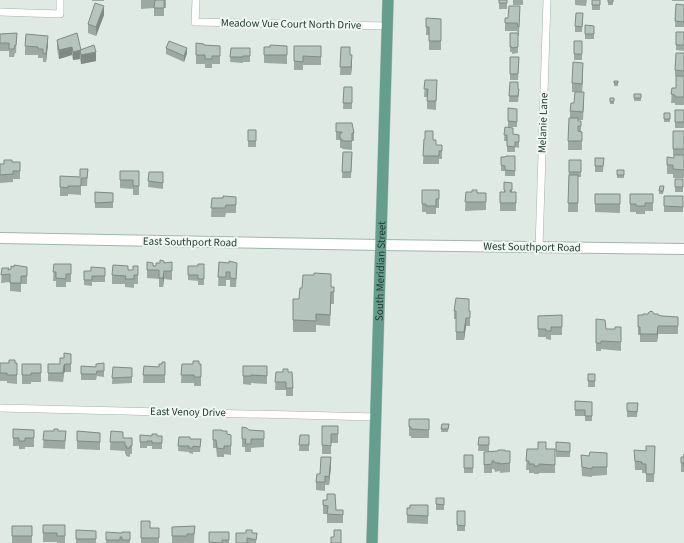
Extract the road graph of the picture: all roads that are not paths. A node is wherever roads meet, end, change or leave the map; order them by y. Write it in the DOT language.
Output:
graph roads {
  1 [pos="60,0"];
  2 [pos="196,0"];
  3 [pos="388,0"];
  4 [pos="547,0"];
  5 [pos="0,12"];
  6 [pos="388,26"];
  7 [pos="0,238"];
  8 [pos="381,245"];
  9 [pos="539,247"];
  10 [pos="684,249"];
  11 [pos="0,408"];
  12 [pos="376,417"];
  13 [pos="372,543"];
  1 -- 5 [label="street"];
  2 -- 6 [label="street, Meadow Vue Court North Drive"];
  3 -- 6 [label="main road, South Meridian Street"];
  4 -- 9 [label="street, Melanie Lane"];
  6 -- 8 [label="main road, South Meridian Street"];
  7 -- 8 [label="main road, East Southport Road"];
  8 -- 9 [label="main road, West Southport Road"];
  8 -- 12 [label="main road, South Meridian Street"];
  9 -- 10 [label="main road, West Southport Road"];
  11 -- 12 [label="street, East Venoy Drive"];
  12 -- 13 [label="main road, South Meridian Street"];
}
